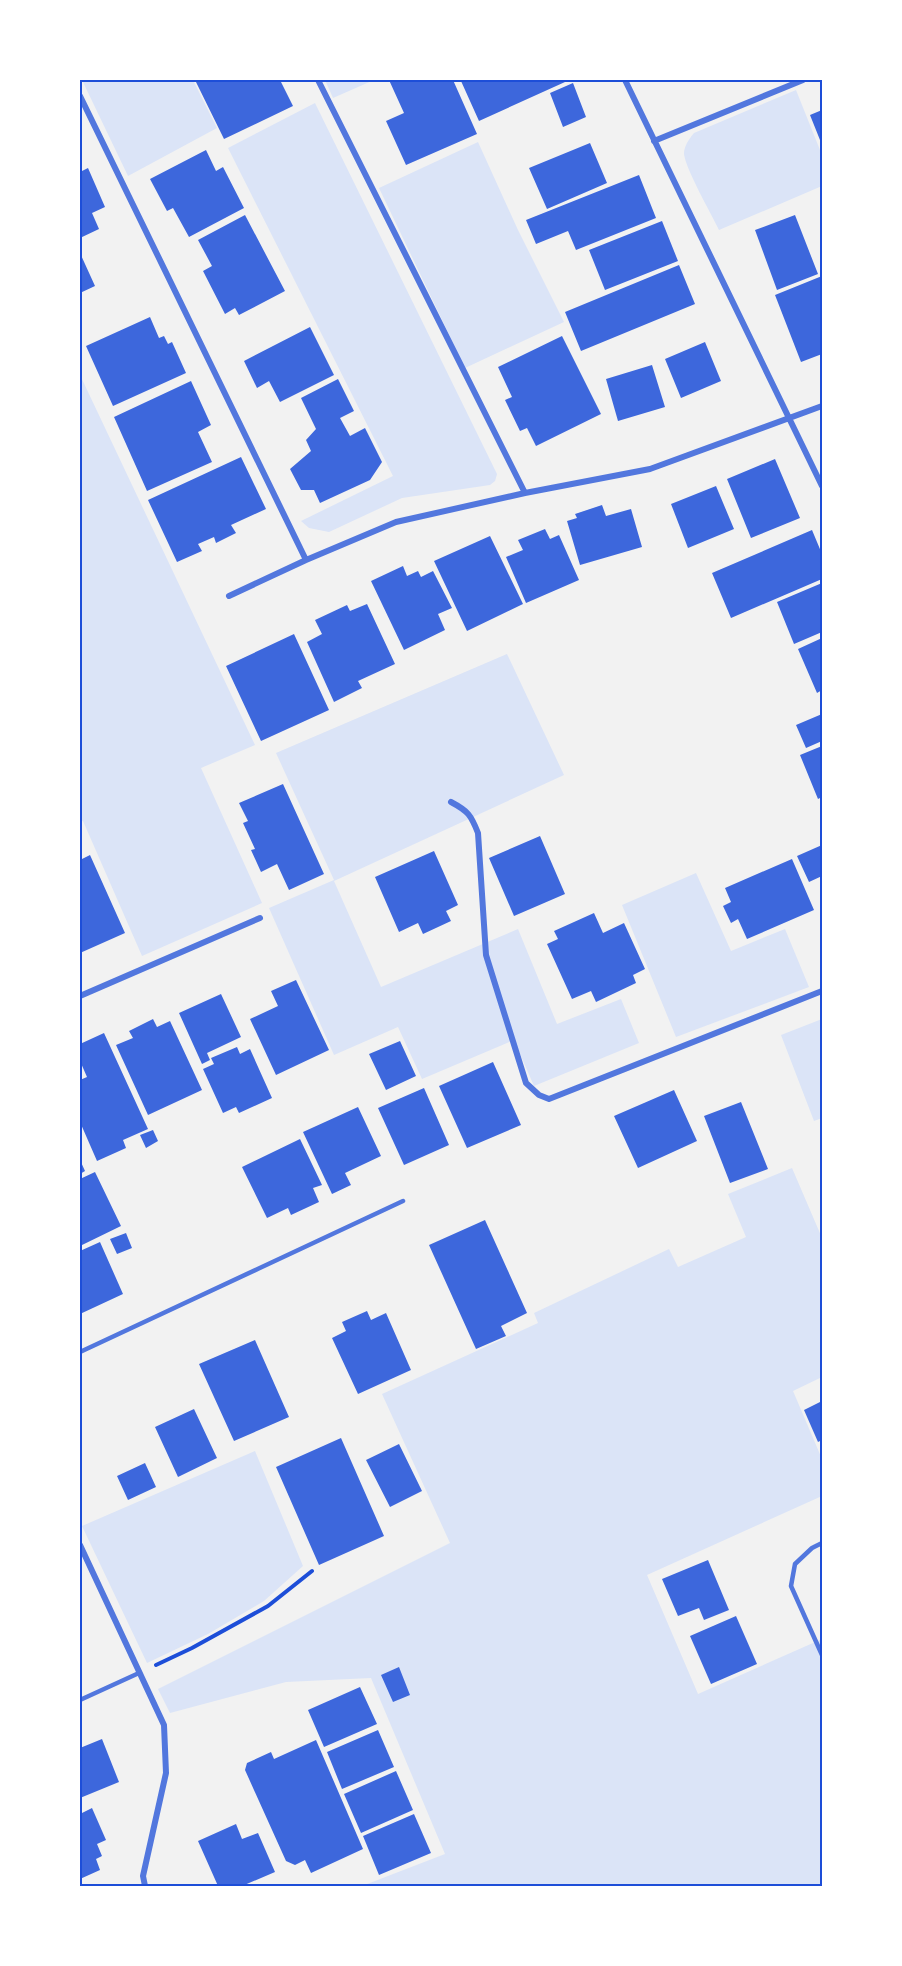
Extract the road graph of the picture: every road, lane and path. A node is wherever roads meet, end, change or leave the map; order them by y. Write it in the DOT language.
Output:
graph roads {
  1 [pos="318,80"];
  2 [pos="625,80"];
  3 [pos="803,80"];
  4 [pos="80,96"];
  5 [pos="654,141"];
  6 [pos="822,406"];
  7 [pos="790,419"];
  8 [pos="822,486"];
  9 [pos="525,493"];
  10 [pos="306,560"];
  11 [pos="229,596"];
  12 [pos="451,802"];
  13 [pos="260,918"];
  14 [pos="822,991"];
  15 [pos="80,996"];
  16 [pos="403,1201"];
  17 [pos="80,1352"];
  18 [pos="822,1544"];
  19 [pos="80,1545"];
  20 [pos="312,1571"];
  21 [pos="822,1655"];
  22 [pos="139,1673"];
  23 [pos="80,1700"];
  24 [pos="146,1887"];
  1 -- 9 [label="street"];
  2 -- 5 [label="street"];
  3 -- 5 [label="street"];
  4 -- 10 [label="street"];
  5 -- 7 [label="street"];
  6 -- 7 [label="street"];
  7 -- 8 [label="street"];
  7 -- 9 [label="street"];
  9 -- 10 [label="street"];
  10 -- 11 [label="street"];
  12 -- 14 [label="street"];
  13 -- 15 [label="street"];
  16 -- 17 [label="lane"];
  18 -- 21 [label="lane"];
  19 -- 22 [label="street"];
  20 -- 22 [label="path"];
  22 -- 23 [label="lane"];
  22 -- 24 [label="street"];
}
